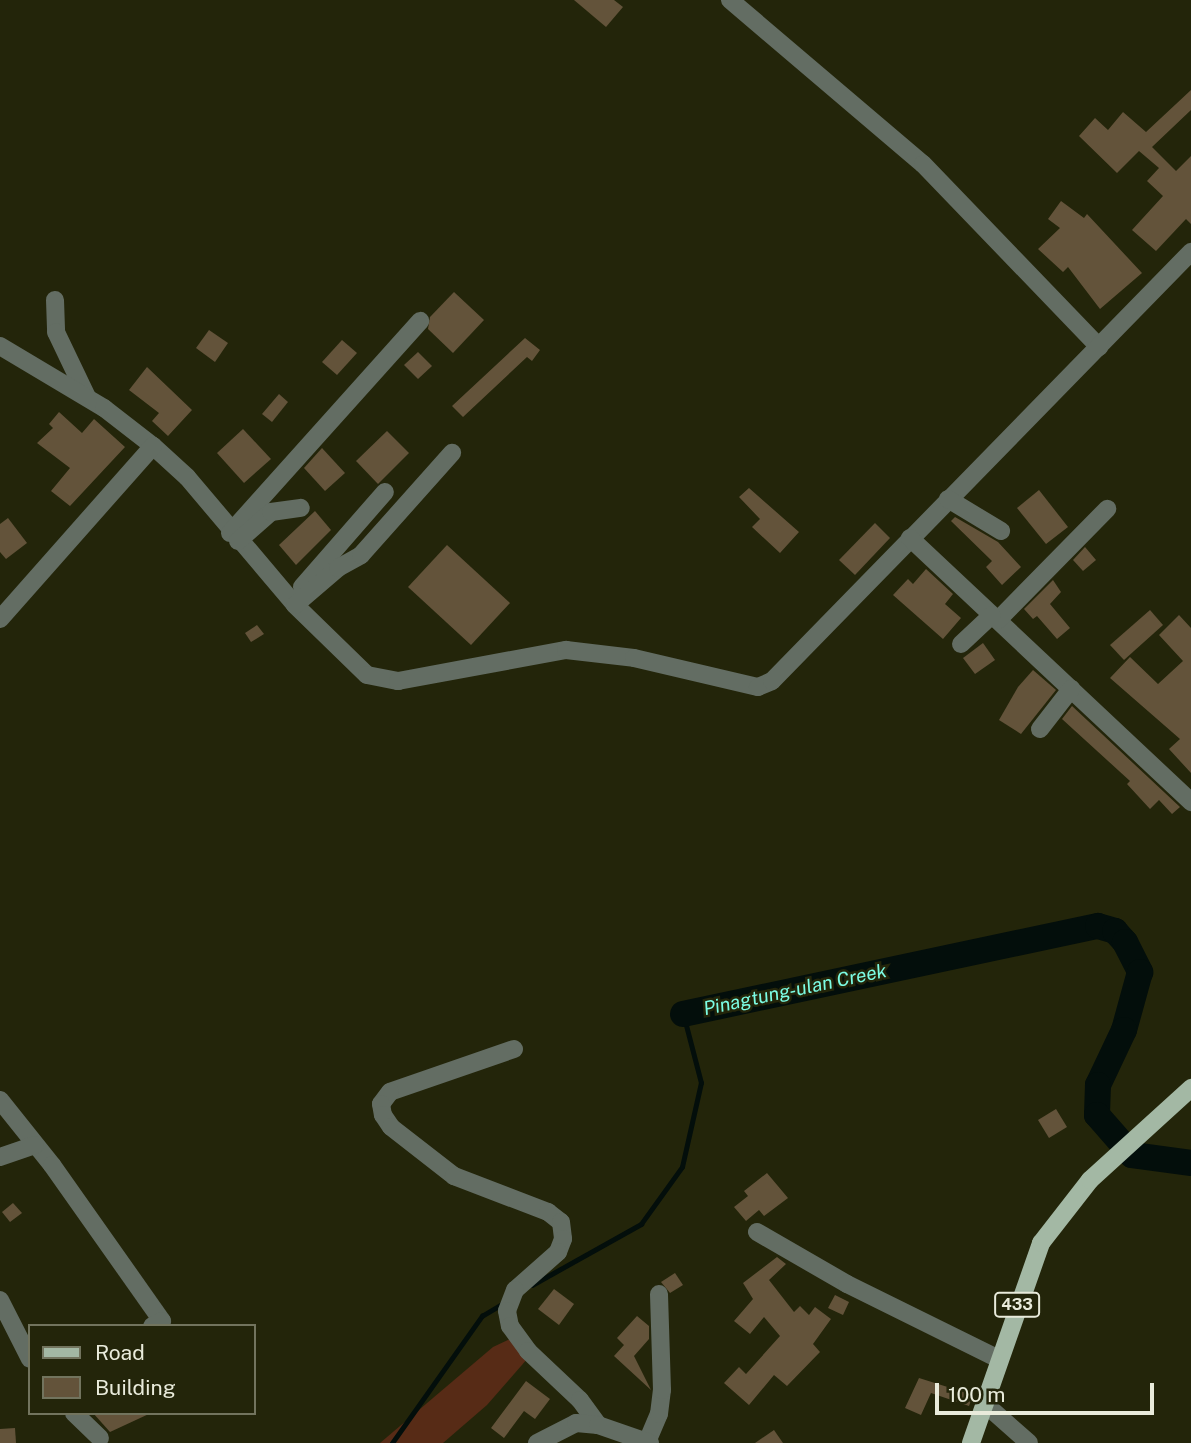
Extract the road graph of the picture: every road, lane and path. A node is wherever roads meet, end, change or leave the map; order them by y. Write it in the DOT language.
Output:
graph roads {
  1 [pos="730,0"];
  2 [pos="1191,252"];
  3 [pos="55,300"];
  4 [pos="420,321"];
  5 [pos="0,346"];
  6 [pos="1099,347"];
  7 [pos="87,397"];
  8 [pos="153,446"];
  9 [pos="452,453"];
  10 [pos="385,492"];
  11 [pos="948,499"];
  12 [pos="301,508"];
  13 [pos="1107,509"];
  14 [pos="1001,531"];
  15 [pos="234,537"];
  16 [pos="911,538"];
  17 [pos="293,603"];
  18 [pos="995,617"];
  19 [pos="0,619"];
  20 [pos="961,644"];
  21 [pos="1071,689"];
  22 [pos="1040,729"];
  23 [pos="1189,797"];
  24 [pos="514,1049"];
  25 [pos="1191,1088"];
  26 [pos="0,1100"];
  27 [pos="35,1145"];
  28 [pos="0,1157"];
  29 [pos="757,1232"];
  30 [pos="659,1294"];
  31 [pos="0,1300"];
  32 [pos="156,1324"];
  33 [pos="28,1355"];
  34 [pos="999,1359"];
  35 [pos="984,1403"];
  36 [pos="76,1415"];
  37 [pos="598,1424"];
  38 [pos="100,1438"];
  39 [pos="537,1443"];
  40 [pos="648,1443"];
  41 [pos="971,1443"];
  42 [pos="1029,1443"];
  1 -- 6 [label="street"];
  2 -- 6 [label="street"];
  3 -- 7 [label="street"];
  4 -- 15 [label="street"];
  5 -- 7 [label="street"];
  6 -- 11 [label="street"];
  7 -- 8 [label="street"];
  8 -- 15 [label="street"];
  8 -- 19 [label="street"];
  9 -- 17 [label="street"];
  10 -- 17 [label="street"];
  11 -- 14 [label="street"];
  11 -- 16 [label="street"];
  12 -- 15 [label="street"];
  13 -- 18 [label="street"];
  15 -- 17 [label="street"];
  16 -- 17 [label="street"];
  16 -- 18 [label="street"];
  18 -- 20 [label="street"];
  18 -- 21 [label="street"];
  21 -- 22 [label="street"];
  21 -- 23 [label="street"];
  24 -- 37 [label="street"];
  25 -- 34 [label="main road, 433"];
  26 -- 27 [label="street"];
  27 -- 28 [label="street"];
  27 -- 32 [label="street"];
  29 -- 34 [label="street"];
  30 -- 40 [label="street"];
  31 -- 33 [label="street"];
  34 -- 35 [label="main road, 433"];
  35 -- 41 [label="main road, 433"];
  35 -- 42 [label="street"];
  36 -- 38 [label="street"];
  37 -- 39 [label="street"];
  37 -- 40 [label="street"];
}
